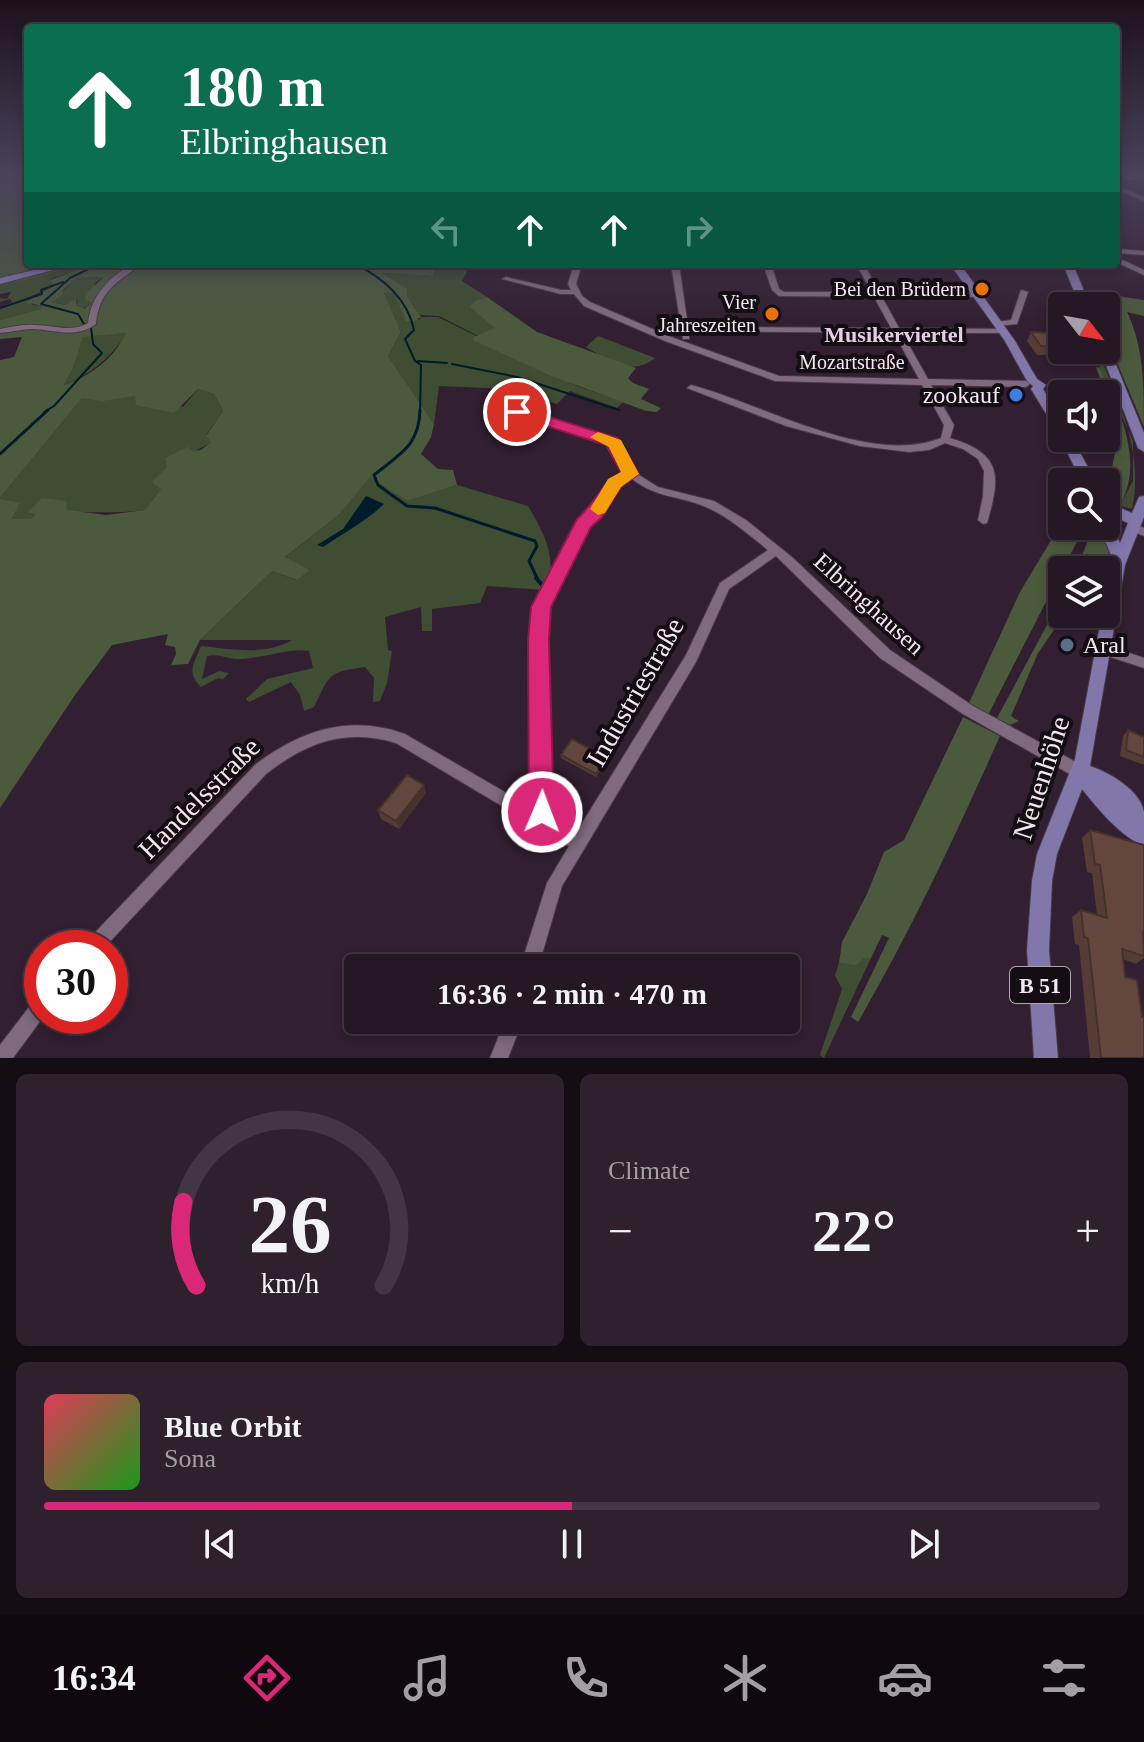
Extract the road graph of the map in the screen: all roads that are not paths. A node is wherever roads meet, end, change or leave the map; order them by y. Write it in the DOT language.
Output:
graph roads {
  1 [pos="1120,251"];
  2 [pos="1144,253"];
  3 [pos="1120,261"];
  4 [pos="54,268"];
  5 [pos="132,268"];
  6 [pos="576,268"];
  7 [pos="676,268"];
  8 [pos="769,268"];
  9 [pos="862,268"];
  10 [pos="958,268"];
  11 [pos="1070,268"];
  12 [pos="1144,273"];
  13 [pos="506,279"];
  14 [pos="0,281"];
  15 [pos="575,292"];
  16 [pos="1024,292"];
  17 [pos="1079,292"];
  18 [pos="878,295"];
  19 [pos="979,295"];
  20 [pos="1002,328"];
  21 [pos="685,329"];
  22 [pos="0,331"];
  23 [pos="898,331"];
  24 [pos="684,345"];
  25 [pos="1111,364"];
  26 [pos="925,381"];
  27 [pos="1032,385"];
  28 [pos="691,388"];
  29 [pos="1048,409"];
  30 [pos="498,429"];
  31 [pos="945,440"];
  32 [pos="1144,448"];
  33 [pos="630,474"];
  34 [pos="1144,500"];
  35 [pos="1120,515"];
  36 [pos="1120,519"];
  37 [pos="983,520"];
  38 [pos="1139,526"];
  39 [pos="774,552"];
  40 [pos="1120,557"];
  41 [pos="1107,628"];
  42 [pos="1103,649"];
  43 [pos="1144,663"];
  44 [pos="1080,772"];
  45 [pos="539,819"];
  46 [pos="1144,826"];
  47 [pos="1144,836"];
  48 [pos="578,843"];
  49 [pos="109,930"];
  50 [pos="533,954"];
  51 [pos="24,1028"];
  52 [pos="508,1034"];
  53 [pos="2,1058"];
  54 [pos="499,1058"];
  55 [pos="1046,1058"];
  1 -- 2 [label="street"];
  3 -- 12 [label="street"];
  4 -- 14 [label="main road"];
  5 -- 22 [label="street"];
  6 -- 15 [label="street"];
  7 -- 21 [label="street"];
  8 -- 18 [label="street"];
  9 -- 18 [label="street"];
  10 -- 19 [label="main road"];
  11 -- 17 [label="main road"];
  13 -- 15 [label="street"];
  15 -- 24 [label="street, Mozartstraße"];
  16 -- 20 [label="street"];
  18 -- 19 [label="street"];
  18 -- 23 [label="street"];
  19 -- 20 [label="main road"];
  20 -- 23 [label="street"];
  20 -- 27 [label="main road"];
  21 -- 23 [label="street"];
  21 -- 24 [label="street"];
  23 -- 26 [label="street"];
  24 -- 26 [label="street, Mozartstraße"];
  25 -- 32 [label="main road"];
  26 -- 27 [label="street, Mozartstraße"];
  26 -- 31 [label="street"];
  27 -- 29 [label="main road"];
  28 -- 31 [label="street"];
  30 -- 33 [label="street"];
  31 -- 37 [label="street"];
  33 -- 39 [label="street, Elbringhausen"];
  33 -- 45 [label="street"];
  34 -- 38 [label="main road, B 51"];
  35 -- 38 [label="main road"];
  36 -- 38 [label="main road"];
  38 -- 40 [label="main road, Neuenhöhe / B 51"];
  39 -- 44 [label="street, Elbringhausen"];
  39 -- 48 [label="street, Industriestraße"];
  41 -- 42 [label="main road, Neuenhöhe / B 51"];
  42 -- 43 [label="street"];
  42 -- 44 [label="main road, Neuenhöhe / B 51"];
  44 -- 46 [label="main road"];
  44 -- 47 [label="main road"];
  44 -- 55 [label="main road, Neuenhöhe / B 51"];
  45 -- 48 [label="street, Handelsstraße"];
  45 -- 49 [label="street, Handelsstraße"];
  48 -- 50 [label="street, Industriestraße"];
  51 -- 53 [label="street"];
  52 -- 54 [label="street"];
}
